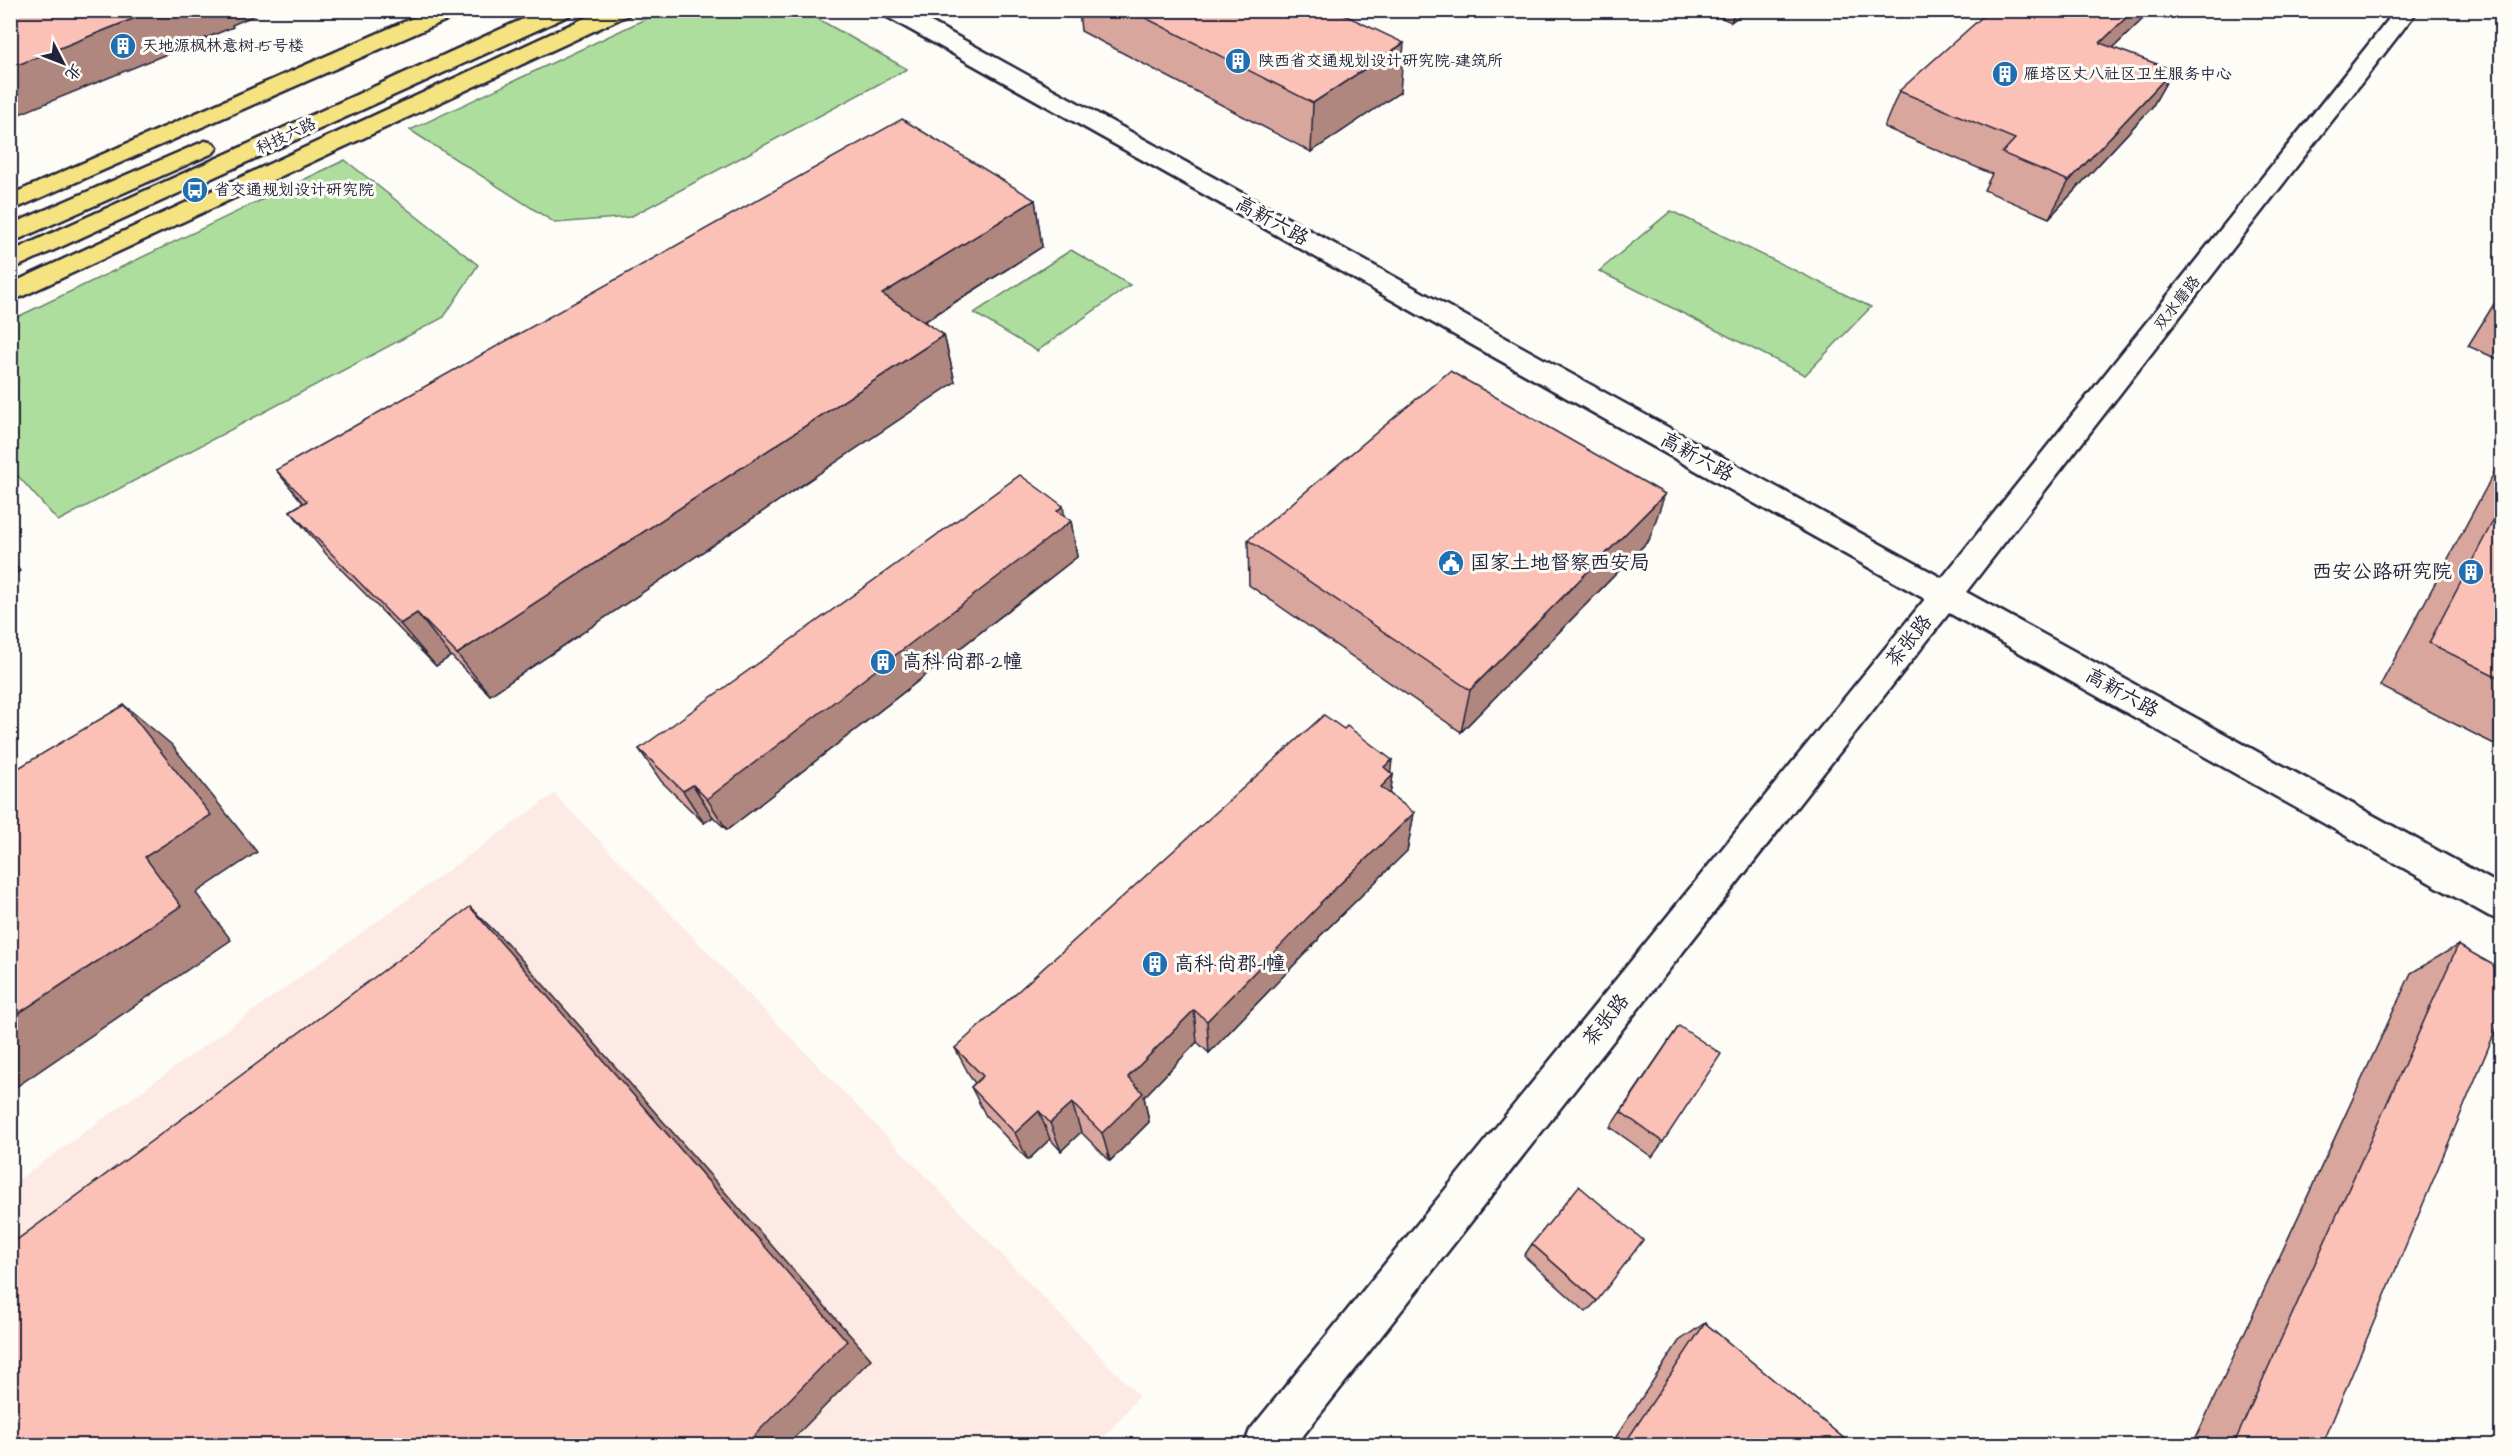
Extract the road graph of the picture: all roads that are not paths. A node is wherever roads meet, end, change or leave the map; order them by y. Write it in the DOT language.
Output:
graph roads {
  1 [pos="450,10"];
  2 [pos="513,10"];
  3 [pos="562,10"];
  4 [pos="620,10"];
  5 [pos="892,10"];
  6 [pos="2408,10"];
  7 [pos="265,122"];
  8 [pos="221,141"];
  9 [pos="10,204"];
  10 [pos="10,235"];
  11 [pos="10,262"];
  12 [pos="10,294"];
  13 [pos="1946,595"];
  14 [pos="2502,905"];
  15 [pos="1266,1446"];
  1 -- 9 [label="main road"];
  2 -- 7 [label="main road, 科技六路"];
  3 -- 11 [label="main road, 科技六路"];
  4 -- 12 [label="main road"];
  5 -- 13 [label="street, 高新六路"];
  6 -- 13 [label="street, 双水磨路"];
  8 -- 10 [label="main road"];
  13 -- 14 [label="street, 高新六路"];
  13 -- 15 [label="street, 茶张路"];
}
